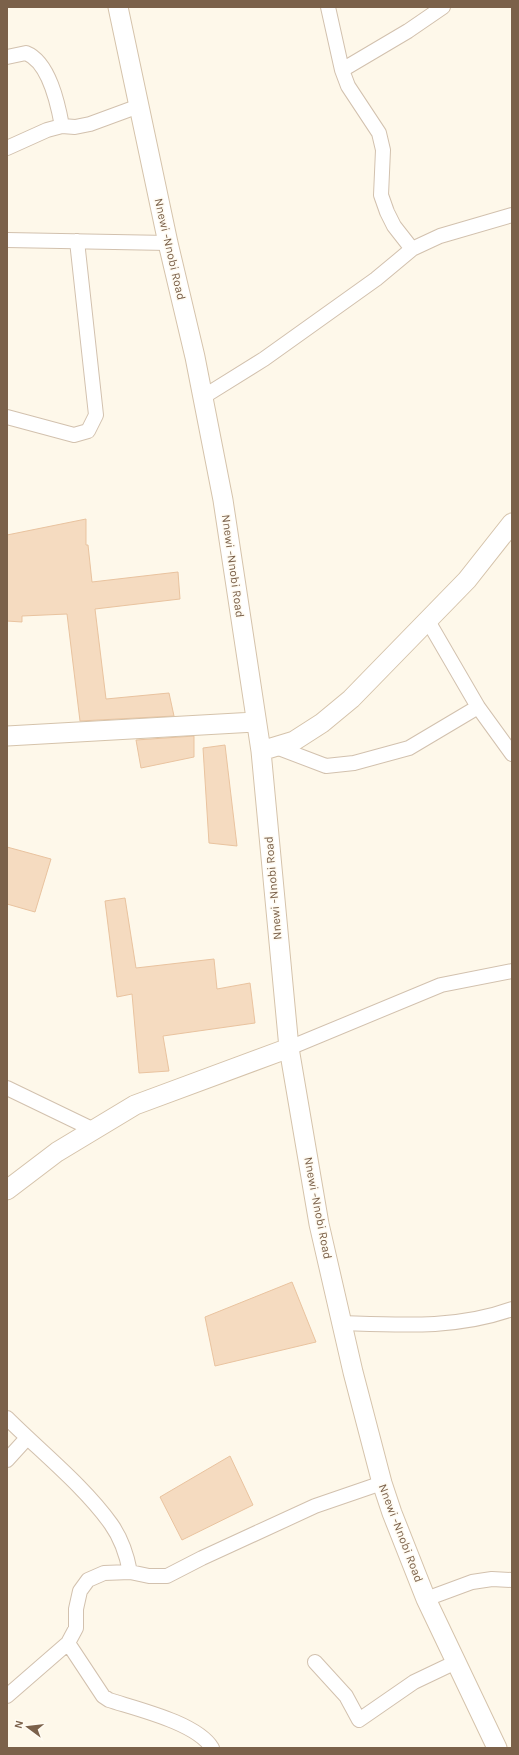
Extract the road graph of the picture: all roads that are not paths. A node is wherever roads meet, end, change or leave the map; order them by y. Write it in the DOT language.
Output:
graph roads {
  1 [pos="118,7"];
  2 [pos="328,7"];
  3 [pos="443,7"];
  4 [pos="7,57"];
  5 [pos="342,70"];
  6 [pos="139,106"];
  7 [pos="62,126"];
  8 [pos="7,148"];
  9 [pos="512,214"];
  10 [pos="7,240"];
  11 [pos="77,241"];
  12 [pos="168,243"];
  13 [pos="412,249"];
  14 [pos="203,397"];
  15 [pos="7,417"];
  16 [pos="512,523"];
  17 [pos="428,621"];
  18 [pos="478,707"];
  19 [pos="255,722"];
  20 [pos="7,736"];
  21 [pos="269,749"];
  22 [pos="512,754"];
  23 [pos="512,971"];
  24 [pos="289,1048"];
  25 [pos="7,1088"];
  26 [pos="92,1129"];
  27 [pos="7,1190"];
  28 [pos="512,1309"];
  29 [pos="342,1323"];
  30 [pos="7,1418"];
  31 [pos="27,1438"];
  32 [pos="7,1460"];
  33 [pos="382,1483"];
  34 [pos="130,1572"];
  35 [pos="512,1580"];
  36 [pos="426,1599"];
  37 [pos="68,1643"];
  38 [pos="315,1662"];
  39 [pos="456,1662"];
  40 [pos="7,1696"];
  41 [pos="212,1748"];
  42 [pos="497,1748"];
  1 -- 6 [label="main road, Nnewi -Nnobi Road"];
  2 -- 5 [label="street"];
  3 -- 5 [label="street"];
  4 -- 7 [label="street"];
  5 -- 13 [label="street"];
  6 -- 7 [label="street"];
  6 -- 12 [label="main road, Nnewi -Nnobi Road"];
  7 -- 8 [label="street"];
  9 -- 13 [label="street"];
  10 -- 11 [label="street"];
  11 -- 12 [label="street"];
  11 -- 15 [label="street"];
  12 -- 14 [label="main road, Nnewi -Nnobi Road"];
  13 -- 14 [label="street"];
  14 -- 19 [label="main road, Nnewi -Nnobi Road"];
  16 -- 17 [label="main road"];
  17 -- 18 [label="street"];
  17 -- 21 [label="main road"];
  18 -- 21 [label="street"];
  18 -- 22 [label="street"];
  19 -- 20 [label="main road"];
  19 -- 21 [label="main road, Nnewi -Nnobi Road"];
  21 -- 24 [label="main road, Nnewi -Nnobi Road"];
  23 -- 24 [label="street"];
  24 -- 26 [label="main road"];
  24 -- 29 [label="main road, Nnewi -Nnobi Road"];
  25 -- 26 [label="street"];
  26 -- 27 [label="main road"];
  28 -- 29 [label="street"];
  29 -- 33 [label="main road, Nnewi -Nnobi Road"];
  30 -- 31 [label="street"];
  31 -- 32 [label="street"];
  31 -- 34 [label="street"];
  33 -- 34 [label="street"];
  33 -- 36 [label="main road, Nnewi -Nnobi Road"];
  34 -- 37 [label="street"];
  35 -- 36 [label="street"];
  36 -- 39 [label="main road, Nnewi -Nnobi Road"];
  37 -- 40 [label="street"];
  37 -- 41 [label="street"];
  38 -- 39 [label="street"];
  39 -- 42 [label="main road, Nnewi -Nnobi Road"];
}
